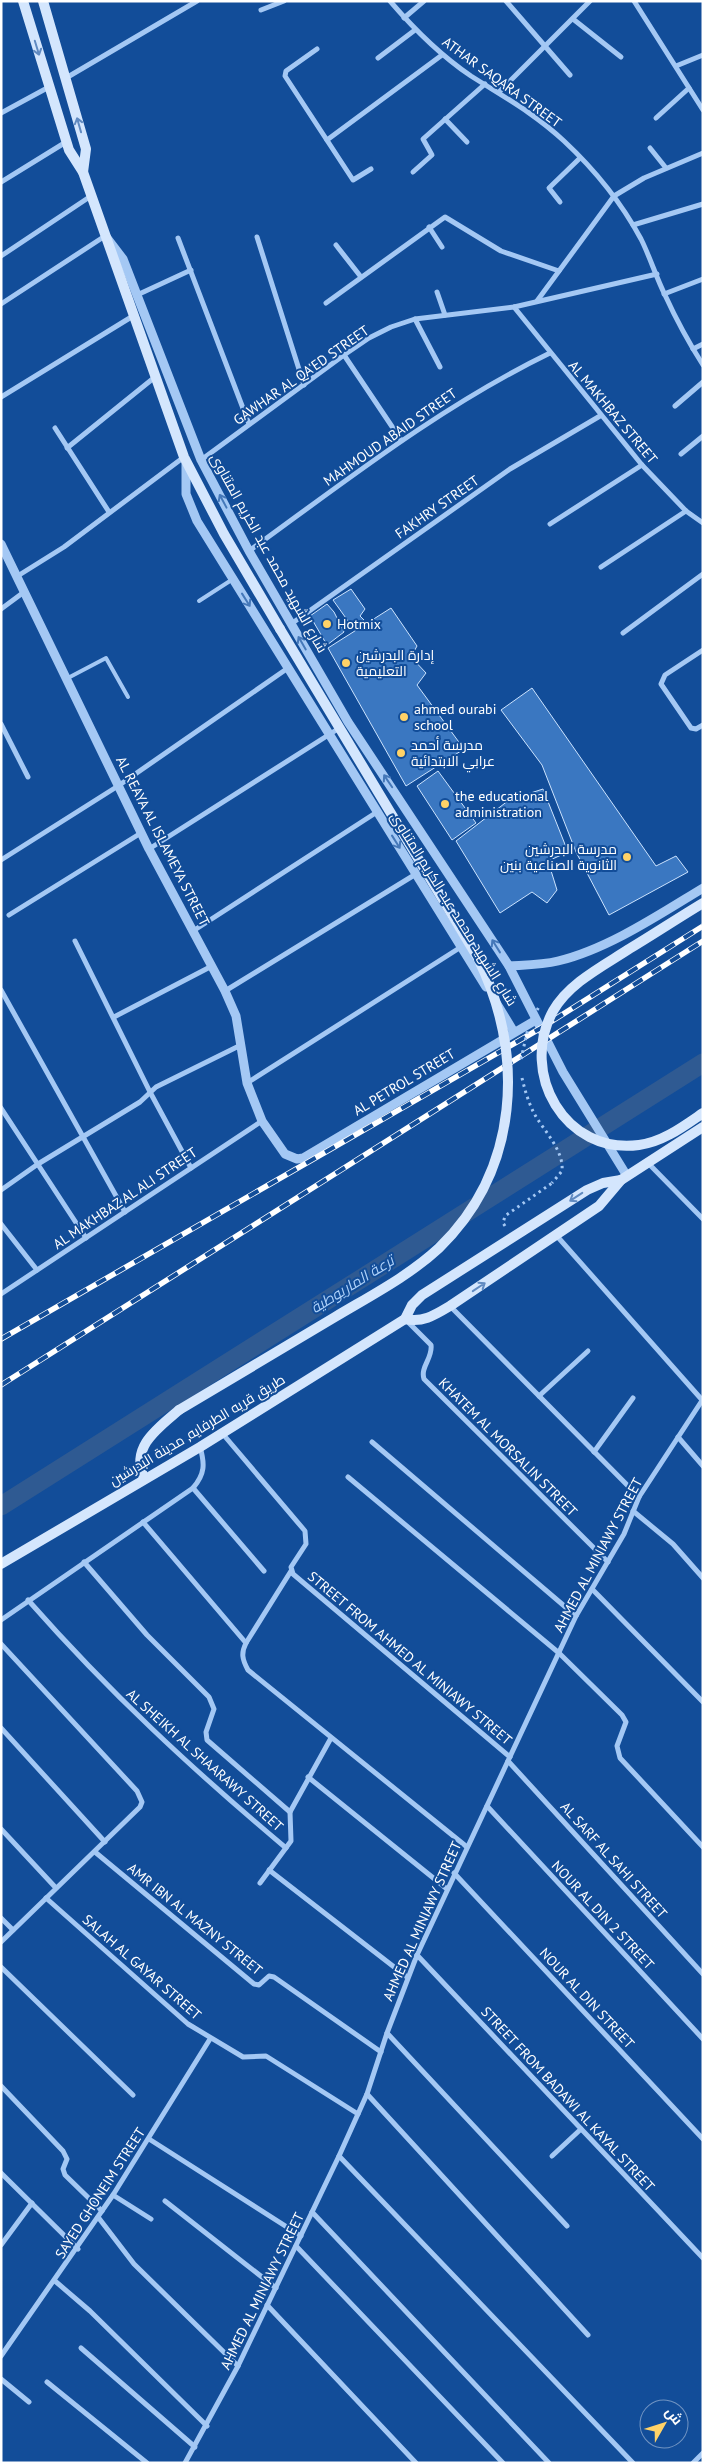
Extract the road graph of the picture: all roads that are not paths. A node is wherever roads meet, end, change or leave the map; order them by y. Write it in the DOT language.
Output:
graph roads {
  1 [pos="23,1"];
  2 [pos="43,1"];
  3 [pos="197,1"];
  4 [pos="284,1"];
  5 [pos="390,1"];
  6 [pos="424,1"];
  7 [pos="506,1"];
  8 [pos="590,1"];
  9 [pos="634,1"];
  10 [pos="261,10"];
  11 [pos="404,18"];
  12 [pos="573,19"];
  13 [pos="415,30"];
  14 [pos="544,48"];
  15 [pos="317,49"];
  16 [pos="442,55"];
  17 [pos="703,55"];
  18 [pos="621,57"];
  19 [pos="378,58"];
  20 [pos="676,66"];
  21 [pos="570,75"];
  22 [pos="65,78"];
  23 [pos="485,84"];
  24 [pos="49,87"];
  25 [pos="689,88"];
  26 [pos="499,92"];
  27 [pos="703,110"];
  28 [pos="1,113"];
  29 [pos="656,118"];
  30 [pos="445,119"];
  31 [pos="327,140"];
  32 [pos="67,142"];
  33 [pos="467,142"];
  34 [pos="650,148"];
  35 [pos="703,154"];
  36 [pos="580,158"];
  37 [pos="666,168"];
  38 [pos="371,169"];
  39 [pos="83,172"];
  40 [pos="412,172"];
  41 [pos="1,182"];
  42 [pos="91,196"];
  43 [pos="614,196"];
  44 [pos="560,202"];
  45 [pos="703,204"];
  46 [pos="633,225"];
  47 [pos="429,227"];
  48 [pos="105,236"];
  49 [pos="257,236"];
  50 [pos="178,238"];
  51 [pos="336,245"];
  52 [pos="442,247"];
  53 [pos="1,256"];
  54 [pos="191,270"];
  55 [pos="559,271"];
  56 [pos="657,274"];
  57 [pos="361,276"];
  58 [pos="703,279"];
  59 [pos="437,292"];
  60 [pos="664,294"];
  61 [pos="137,295"];
  62 [pos="537,301"];
  63 [pos="326,303"];
  64 [pos="1,304"];
  65 [pos="514,307"];
  66 [pos="445,315"];
  67 [pos="134,316"];
  68 [pos="415,319"];
  69 [pos="703,344"];
  70 [pos="693,349"];
  71 [pos="550,353"];
  72 [pos="344,355"];
  73 [pos="703,365"];
  74 [pos="440,367"];
  75 [pos="155,377"];
  76 [pos="703,382"];
  77 [pos="304,385"];
  78 [pos="1,397"];
  79 [pos="675,406"];
  80 [pos="600,416"];
  81 [pos="249,424"];
  82 [pos="54,428"];
  83 [pos="703,436"];
  84 [pos="401,440"];
  85 [pos="68,448"];
  86 [pos="681,454"];
  87 [pos="185,460"];
  88 [pos="201,460"];
  89 [pos="642,465"];
  90 [pos="686,511"];
  91 [pos="110,512"];
  92 [pos="703,523"];
  93 [pos="550,524"];
  94 [pos="1,544"];
  95 [pos="249,551"];
  96 [pos="601,567"];
  97 [pos="703,574"];
  98 [pos="16,577"];
  99 [pos="233,579"];
  100 [pos="24,592"];
  101 [pos="199,601"];
  102 [pos="1,610"];
  103 [pos="291,624"];
  104 [pos="623,633"];
  105 [pos="703,650"];
  106 [pos="289,668"];
  107 [pos="66,679"];
  108 [pos="128,697"];
  109 [pos="348,722"];
  110 [pos="1,724"];
  111 [pos="703,725"];
  112 [pos="329,734"];
  113 [pos="28,777"];
  114 [pos="118,786"];
  115 [pos="377,812"];
  116 [pos="141,833"];
  117 [pos="149,848"];
  118 [pos="1,860"];
  119 [pos="416,874"];
  120 [pos="703,888"];
  121 [pos="703,903"];
  122 [pos="9,915"];
  123 [pos="193,931"];
  124 [pos="75,941"];
  125 [pos="461,947"];
  126 [pos="212,966"];
  127 [pos="508,966"];
  128 [pos="1,990"];
  129 [pos="225,991"];
  130 [pos="114,1017"];
  131 [pos="536,1020"];
  132 [pos="514,1032"];
  133 [pos="242,1045"];
  134 [pos="247,1083"];
  135 [pos="150,1092"];
  136 [pos="1,1108"];
  137 [pos="703,1113"];
  138 [pos="262,1121"];
  139 [pos="703,1127"];
  140 [pos="82,1136"];
  141 [pos="285,1154"];
  142 [pos="648,1163"];
  143 [pos="38,1164"];
  144 [pos="191,1168"];
  145 [pos="624,1178"];
  146 [pos="1,1190"];
  147 [pos="125,1212"];
  148 [pos="703,1219"];
  149 [pos="1,1224"];
  150 [pos="556,1235"];
  151 [pos="86,1238"];
  152 [pos="37,1270"];
  153 [pos="1,1294"];
  154 [pos="450,1306"];
  155 [pos="405,1318"];
  156 [pos="588,1351"];
  157 [pos="539,1396"];
  158 [pos="633,1398"];
  159 [pos="703,1400"];
  160 [pos="222,1433"];
  161 [pos="678,1437"];
  162 [pos="372,1442"];
  163 [pos="200,1447"];
  164 [pos="594,1452"];
  165 [pos="703,1466"];
  166 [pos="348,1477"];
  167 [pos="144,1478"];
  168 [pos="193,1488"];
  169 [pos="639,1497"];
  170 [pos="633,1511"];
  171 [pos="143,1522"];
  172 [pos="84,1562"];
  173 [pos="608,1562"];
  174 [pos="1,1564"];
  175 [pos="264,1571"];
  176 [pos="291,1571"];
  177 [pos="703,1578"];
  178 [pos="592,1588"];
  179 [pos="28,1600"];
  180 [pos="576,1616"];
  181 [pos="1,1620"];
  182 [pos="246,1642"];
  183 [pos="1,1644"];
  184 [pos="559,1652"];
  185 [pos="703,1702"];
  186 [pos="1,1728"];
  187 [pos="331,1738"];
  188 [pos="509,1759"];
  189 [pos="308,1777"];
  190 [pos="487,1806"];
  191 [pos="290,1812"];
  192 [pos="1,1829"];
  193 [pos="105,1842"];
  194 [pos="467,1847"];
  195 [pos="703,1847"];
  196 [pos="286,1848"];
  197 [pos="95,1852"];
  198 [pos="269,1870"];
  199 [pos="454,1873"];
  200 [pos="260,1883"];
  201 [pos="56,1888"];
  202 [pos="447,1888"];
  203 [pos="46,1898"];
  204 [pos="1,1918"];
  205 [pos="13,1930"];
  206 [pos="1,1942"];
  207 [pos="417,1955"];
  208 [pos="1,1967"];
  209 [pos="703,1974"];
  210 [pos="407,1977"];
  211 [pos="387,2033"];
  212 [pos="210,2039"];
  213 [pos="703,2039"];
  214 [pos="381,2052"];
  215 [pos="1,2086"];
  216 [pos="367,2094"];
  217 [pos="133,2096"];
  218 [pos="358,2114"];
  219 [pos="581,2129"];
  220 [pos="149,2139"];
  221 [pos="703,2139"];
  222 [pos="339,2156"];
  223 [pos="552,2156"];
  224 [pos="1,2173"];
  225 [pos="114,2195"];
  226 [pos="166,2201"];
  227 [pos="32,2203"];
  228 [pos="102,2211"];
  229 [pos="312,2212"];
  230 [pos="98,2217"];
  231 [pos="151,2219"];
  232 [pos="567,2226"];
  233 [pos="301,2236"];
  234 [pos="3,2237"];
  235 [pos="1,2245"];
  236 [pos="296,2246"];
  237 [pos="78,2249"];
  238 [pos="703,2258"];
  239 [pos="55,2282"];
  240 [pos="276,2288"];
  241 [pos="267,2305"];
  242 [pos="588,2335"];
  243 [pos="81,2348"];
  244 [pos="1,2356"];
  245 [pos="238,2366"];
  246 [pos="1,2379"];
  247 [pos="47,2382"];
  248 [pos="30,2402"];
  249 [pos="207,2426"];
  250 [pos="195,2447"];
  251 [pos="703,2453"];
  252 [pos="147,2463"];
  253 [pos="185,2463"];
  254 [pos="416,2463"];
  255 [pos="504,2463"];
  256 [pos="549,2463"];
  257 [pos="633,2463"];
  258 [pos="693,2463"];
  1 -- 24 [label="main road, one-way"];
  2 -- 22 [label="main road"];
  3 -- 22 [label="street"];
  4 -- 10 [label="street"];
  5 -- 11 [label="street, ATHAR SAQARA STREET"];
  6 -- 11 [label="street"];
  7 -- 14 [label="street"];
  8 -- 12 [label="street"];
  9 -- 20 [label="street"];
  11 -- 13 [label="street, ATHAR SAQARA STREET"];
  12 -- 14 [label="street"];
  12 -- 18 [label="street"];
  13 -- 16 [label="street, ATHAR SAQARA STREET"];
  13 -- 19 [label="street"];
  14 -- 21 [label="street"];
  14 -- 26 [label="street"];
  15 -- 31 [label="street"];
  16 -- 23 [label="street, ATHAR SAQARA STREET"];
  16 -- 31 [label="street"];
  17 -- 20 [label="street"];
  20 -- 25 [label="street"];
  39 -- 22 [label="main road, one-way"];
  23 -- 26 [label="street, ATHAR SAQARA STREET"];
  23 -- 30 [label="street"];
  24 -- 28 [label="street"];
  24 -- 32 [label="main road"];
  25 -- 27 [label="street"];
  25 -- 29 [label="street"];
  26 -- 36 [label="street, ATHAR SAQARA STREET"];
  30 -- 33 [label="street"];
  30 -- 40 [label="street"];
  31 -- 38 [label="street"];
  32 -- 39 [label="main road"];
  32 -- 41 [label="street"];
  34 -- 37 [label="street"];
  35 -- 37 [label="street"];
  36 -- 43 [label="street, ATHAR SAQARA STREET"];
  36 -- 44 [label="street"];
  37 -- 43 [label="street"];
  39 -- 42 [label="main road"];
  42 -- 48 [label="main road"];
  42 -- 53 [label="street"];
  43 -- 46 [label="street, ATHAR SAQARA STREET"];
  43 -- 55 [label="street"];
  45 -- 46 [label="street"];
  46 -- 56 [label="street, ATHAR SAQARA STREET"];
  47 -- 52 [label="street"];
  47 -- 55 [label="street"];
  47 -- 57 [label="street"];
  48 -- 61 [label="street, شارع الشهيد محمد عبد الكريم المتناوى"];
  48 -- 64 [label="street"];
  48 -- 67 [label="main road"];
  49 -- 77 [label="street"];
  50 -- 54 [label="street"];
  51 -- 57 [label="street"];
  54 -- 61 [label="street"];
  54 -- 81 [label="street"];
  55 -- 62 [label="street"];
  56 -- 60 [label="street, ATHAR SAQARA STREET"];
  56 -- 62 [label="street, GAWHAR AL QA'ED STREET"];
  57 -- 63 [label="street"];
  58 -- 60 [label="street"];
  59 -- 66 [label="street"];
  60 -- 70 [label="street, ATHAR SAQARA STREET"];
  61 -- 88 [label="street, شارع الشهيد محمد عبد الكريم المتناوى"];
  62 -- 65 [label="street, GAWHAR AL QA'ED STREET"];
  65 -- 66 [label="street, GAWHAR AL QA'ED STREET"];
  65 -- 71 [label="street, AL MAKHBAZ STREET"];
  66 -- 68 [label="street, GAWHAR AL QA'ED STREET"];
  67 -- 75 [label="main road"];
  67 -- 78 [label="street"];
  68 -- 72 [label="street, GAWHAR AL QA'ED STREET"];
  68 -- 74 [label="street"];
  69 -- 70 [label="street"];
  70 -- 73 [label="street, ATHAR SAQARA STREET"];
  71 -- 80 [label="street, AL MAKHBAZ STREET"];
  71 -- 84 [label="street, MAHMOUD ABAID STREET"];
  72 -- 77 [label="street, GAWHAR AL QA'ED STREET"];
  72 -- 84 [label="street"];
  75 -- 85 [label="street"];
  75 -- 87 [label="main road"];
  76 -- 79 [label="street"];
  77 -- 81 [label="street, GAWHAR AL QA'ED STREET"];
  80 -- 89 [label="street, AL MAKHBAZ STREET"];
  80 -- 103 [label="street, FAKHRY STREET"];
  81 -- 88 [label="street, GAWHAR AL QA'ED STREET"];
  82 -- 85 [label="street"];
  83 -- 86 [label="street"];
  84 -- 95 [label="street, MAHMOUD ABAID STREET"];
  85 -- 91 [label="street"];
  87 -- 91 [label="street"];
  87 -- 99 [label="street, شارع الشهيد محمد عبد الكريم المتناوى"];
  87 -- 167 [label="main road, bridge"];
  95 -- 88 [label="street, شارع الشهيد محمد عبد الكريم المتناوى, one-way"];
  89 -- 90 [label="street, AL MAKHBAZ STREET"];
  89 -- 93 [label="street"];
  90 -- 92 [label="street, AL MAKHBAZ STREET"];
  90 -- 96 [label="street"];
  91 -- 98 [label="street"];
  94 -- 98 [label="street, AL REAYA AL ISLAMEYA STREET"];
  95 -- 103 [label="street, شارع الشهيد محمد عبد الكريم المتناوى"];
  97 -- 104 [label="street"];
  98 -- 100 [label="street, AL REAYA AL ISLAMEYA STREET"];
  99 -- 101 [label="lane"];
  99 -- 106 [label="street, شارع الشهيد محمد عبد الكريم المتناوى, one-way"];
  100 -- 102 [label="street"];
  100 -- 107 [label="street, AL REAYA AL ISLAMEYA STREET"];
  109 -- 103 [label="street, شارع الشهيد محمد عبد الكريم المتناوى, one-way"];
  105 -- 111 [label="street"];
  106 -- 112 [label="street, شارع الشهيد محمد عبد الكريم المتناوى"];
  106 -- 114 [label="street"];
  107 -- 108 [label="lane"];
  107 -- 114 [label="street, AL REAYA AL ISLAMEYA STREET"];
  109 -- 112 [label="street"];
  127 -- 109 [label="street, شارع الشهيد محمد عبد الكريم المتناوى, one-way"];
  110 -- 113 [label="street"];
  112 -- 115 [label="street, شارع الشهيد محمد عبد الكريم المتناوى"];
  112 -- 117 [label="street"];
  114 -- 116 [label="street, AL REAYA AL ISLAMEYA STREET"];
  114 -- 118 [label="street"];
  115 -- 119 [label="street, شارع الشهيد محمد عبد الكريم المتناوى, one-way"];
  115 -- 123 [label="street"];
  116 -- 117 [label="street, AL REAYA AL ISLAMEYA STREET"];
  116 -- 122 [label="street"];
  117 -- 123 [label="street, AL REAYA AL ISLAMEYA STREET"];
  119 -- 125 [label="street, شارع الشهيد محمد عبد الكريم المتناوى"];
  119 -- 129 [label="street"];
  120 -- 127 [label="street"];
  121 -- 137 [label="main road, bridge"];
  123 -- 126 [label="street, AL REAYA AL ISLAMEYA STREET"];
  124 -- 130 [label="street"];
  125 -- 132 [label="street, شارع الشهيد محمد عبد الكريم المتناوى"];
  125 -- 134 [label="street"];
  126 -- 129 [label="street, AL REAYA AL ISLAMEYA STREET"];
  126 -- 130 [label="street"];
  127 -- 131 [label="street, شارع الشهيد محمد عبد الكريم المتناوى"];
  128 -- 140 [label="street"];
  129 -- 133 [label="street, AL REAYA AL ISLAMEYA STREET"];
  130 -- 135 [label="street"];
  131 -- 132 [label="street, AL PETROL STREET"];
  131 -- 145 [label="street, شارع الشهيد محمد عبد الكريم المتناوى"];
  132 -- 141 [label="street, AL PETROL STREET"];
  133 -- 134 [label="street, AL REAYA AL ISLAMEYA STREET"];
  133 -- 135 [label="street"];
  134 -- 138 [label="street, AL REAYA AL ISLAMEYA STREET"];
  135 -- 140 [label="street"];
  135 -- 144 [label="street"];
  136 -- 143 [label="street"];
  138 -- 141 [label="street, AL REAYA AL ISLAMEYA STREET"];
  138 -- 144 [label="street, AL MAKHBAZ AL ALI STREET"];
  139 -- 142 [label="main road, طريق قريه الطرفايه, مدينة البدرشين"];
  140 -- 143 [label="street"];
  140 -- 147 [label="street"];
  142 -- 145 [label="main road, طريق قريه الطرفايه, مدينة البدرشين"];
  142 -- 148 [label="street"];
  143 -- 146 [label="street"];
  143 -- 151 [label="street"];
  144 -- 147 [label="street, AL MAKHBAZ AL ALI STREET"];
  145 -- 150 [label="main road, طريق قريه الطرفايه, مدينة البدرشين"];
  145 -- 155 [label="main road, طريق قريه الطرفايه, مدينة البدرشين, one-way"];
  147 -- 151 [label="street, AL MAKHBAZ AL ALI STREET"];
  149 -- 152 [label="street"];
  154 -- 150 [label="main road, طريق قريه الطرفايه, مدينة البدرشين, one-way"];
  150 -- 159 [label="street"];
  151 -- 152 [label="street, AL MAKHBAZ AL ALI STREET"];
  152 -- 153 [label="street, AL MAKHBAZ AL ALI STREET"];
  154 -- 155 [label="main road, طريق قريه الطرفايه, مدينة البدرشين"];
  154 -- 157 [label="street"];
  155 -- 160 [label="main road, طريق قريه الطرفايه, مدينة البدرشين"];
  155 -- 173 [label="street, KHATEM AL MORSALIN STREET"];
  156 -- 157 [label="street"];
  157 -- 164 [label="street"];
  158 -- 164 [label="street"];
  159 -- 161 [label="street, AHMED AL MINIAWY STREET"];
  160 -- 163 [label="main road, طريق قريه الطرفايه, مدينة البدرشين"];
  160 -- 176 [label="street, STREET FROM AHMED AL MINIAWY STREET"];
  161 -- 165 [label="street"];
  161 -- 169 [label="street, AHMED AL MINIAWY STREET"];
  162 -- 180 [label="street"];
  163 -- 167 [label="main road, طريق قريه الطرفايه, مدينة البدرشين"];
  163 -- 168 [label="street"];
  164 -- 169 [label="street"];
  166 -- 184 [label="street"];
  167 -- 174 [label="main road, طريق قريه الطرفايه, مدينة البدرشين"];
  168 -- 171 [label="street"];
  168 -- 175 [label="street"];
  169 -- 170 [label="street, AHMED AL MINIAWY STREET"];
  170 -- 173 [label="street, AHMED AL MINIAWY STREET"];
  170 -- 177 [label="street"];
  171 -- 172 [label="street"];
  171 -- 182 [label="street"];
  172 -- 179 [label="street"];
  172 -- 191 [label="street"];
  173 -- 178 [label="street, AHMED AL MINIAWY STREET"];
  176 -- 182 [label="street"];
  176 -- 188 [label="street, STREET FROM AHMED AL MINIAWY STREET"];
  178 -- 180 [label="street, AHMED AL MINIAWY STREET"];
  178 -- 185 [label="street"];
  179 -- 181 [label="street"];
  179 -- 196 [label="street, AL SHEIKH AL SHAARAWY STREET"];
  180 -- 184 [label="street, AHMED AL MINIAWY STREET"];
  182 -- 187 [label="street"];
  183 -- 193 [label="street"];
  184 -- 188 [label="street, AHMED AL MINIAWY STREET"];
  184 -- 195 [label="street"];
  186 -- 193 [label="street"];
  187 -- 189 [label="street"];
  187 -- 194 [label="street"];
  188 -- 190 [label="street, AHMED AL MINIAWY STREET"];
  188 -- 209 [label="street, AL SARF AL SAHI STREET"];
  189 -- 191 [label="street"];
  189 -- 202 [label="street"];
  190 -- 194 [label="street, AHMED AL MINIAWY STREET"];
  190 -- 213 [label="street, NOUR AL DIN 2 STREET"];
  191 -- 196 [label="street"];
  192 -- 201 [label="street"];
  193 -- 197 [label="street"];
  194 -- 199 [label="street, AHMED AL MINIAWY STREET"];
  196 -- 198 [label="street"];
  197 -- 201 [label="street"];
  197 -- 214 [label="street, AMR IBN AL MAZNY STREET"];
  198 -- 200 [label="street"];
  198 -- 210 [label="street"];
  199 -- 202 [label="street, AHMED AL MINIAWY STREET"];
  199 -- 221 [label="street, NOUR AL DIN STREET"];
  201 -- 203 [label="street"];
  202 -- 207 [label="street, AHMED AL MINIAWY STREET"];
  203 -- 205 [label="street"];
  203 -- 212 [label="street, SALAH AL GAYAR STREET"];
  204 -- 205 [label="street"];
  205 -- 206 [label="street"];
  207 -- 210 [label="street, AHMED AL MINIAWY STREET"];
  207 -- 219 [label="street, STREET FROM BADAWI AL KAYAL STREET"];
  208 -- 217 [label="street"];
  210 -- 211 [label="street, AHMED AL MINIAWY STREET"];
  211 -- 214 [label="street, AHMED AL MINIAWY STREET"];
  211 -- 232 [label="street"];
  212 -- 218 [label="street, SALAH AL GAYAR STREET"];
  212 -- 220 [label="street, SAYED GHONEIM STREET"];
  214 -- 216 [label="street, AHMED AL MINIAWY STREET"];
  215 -- 228 [label="street"];
  216 -- 218 [label="street, AHMED AL MINIAWY STREET"];
  216 -- 242 [label="street"];
  218 -- 222 [label="street, AHMED AL MINIAWY STREET"];
  219 -- 223 [label="street"];
  219 -- 238 [label="street, STREET FROM BADAWI AL KAYAL STREET"];
  220 -- 225 [label="street, SAYED GHONEIM STREET"];
  220 -- 233 [label="street"];
  222 -- 229 [label="street, AHMED AL MINIAWY STREET"];
  222 -- 257 [label="street"];
  224 -- 227 [label="street"];
  225 -- 228 [label="street, SAYED GHONEIM STREET"];
  225 -- 231 [label="street"];
  226 -- 240 [label="street"];
  227 -- 234 [label="street"];
  227 -- 237 [label="street"];
  228 -- 230 [label="street, SAYED GHONEIM STREET"];
  229 -- 233 [label="street, AHMED AL MINIAWY STREET"];
  229 -- 256 [label="street"];
  230 -- 237 [label="street, SAYED GHONEIM STREET"];
  230 -- 245 [label="street"];
  233 -- 236 [label="street, AHMED AL MINIAWY STREET"];
  234 -- 235 [label="street"];
  236 -- 240 [label="street, AHMED AL MINIAWY STREET"];
  236 -- 255 [label="street"];
  237 -- 239 [label="street, SAYED GHONEIM STREET"];
  239 -- 244 [label="street, SAYED GHONEIM STREET"];
  239 -- 249 [label="street"];
  240 -- 241 [label="street, AHMED AL MINIAWY STREET"];
  241 -- 245 [label="street, AHMED AL MINIAWY STREET"];
  241 -- 254 [label="street"];
  243 -- 250 [label="street"];
  245 -- 249 [label="street, AHMED AL MINIAWY STREET"];
  246 -- 248 [label="street"];
  247 -- 252 [label="street"];
  249 -- 250 [label="street, AHMED AL MINIAWY STREET"];
  250 -- 253 [label="street, AHMED AL MINIAWY STREET"];
  251 -- 258 [label="street"];
}
